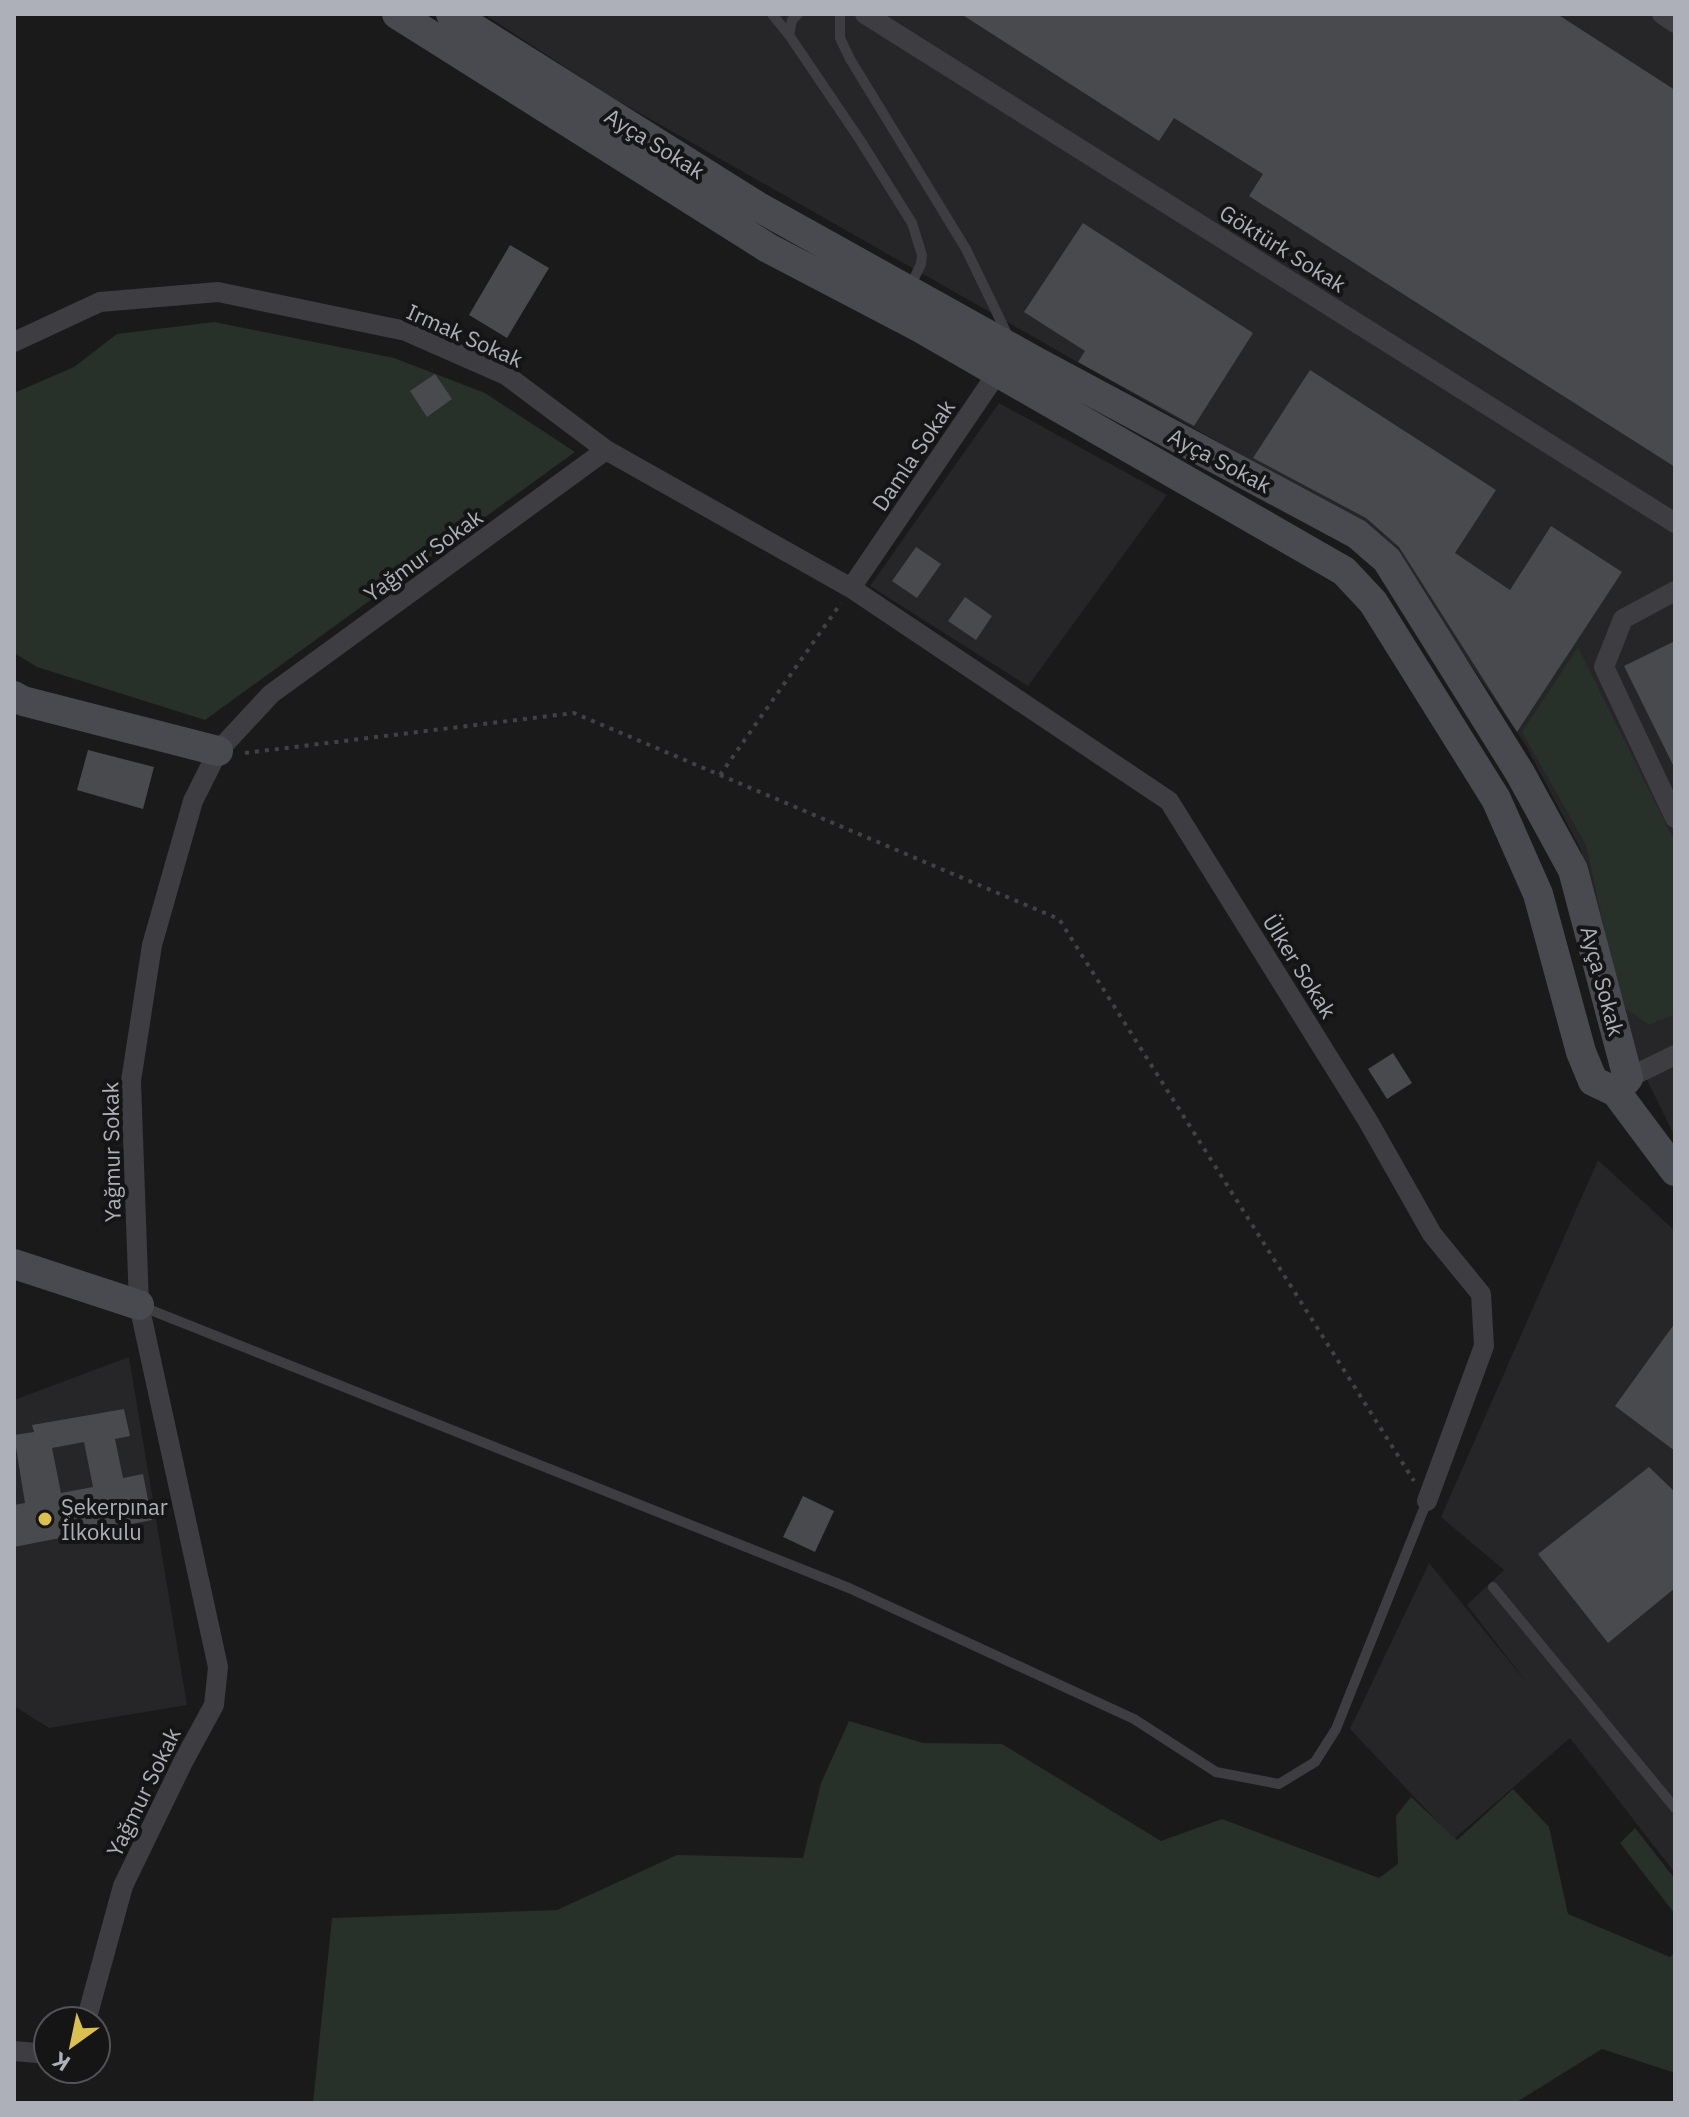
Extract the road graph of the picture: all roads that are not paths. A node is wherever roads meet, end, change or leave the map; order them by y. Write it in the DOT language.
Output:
graph roads {
  1 [pos="397,14"];
  2 [pos="451,14"];
  3 [pos="772,14"];
  4 [pos="798,14"];
  5 [pos="840,14"];
  6 [pos="865,14"];
  7 [pos="1662,14"];
  8 [pos="1675,23"];
  9 [pos="789,35"];
  10 [pos="907,291"];
  11 [pos="14,342"];
  12 [pos="1006,361"];
  13 [pos="606,450"];
  14 [pos="1675,523"];
  15 [pos="851,588"];
  16 [pos="1675,591"];
  17 [pos="14,696"];
  18 [pos="216,754"];
  19 [pos="1675,818"];
  20 [pos="1675,1055"];
  21 [pos="1622,1085"];
  22 [pos="1675,1171"];
  23 [pos="14,1264"];
  24 [pos="139,1305"];
  25 [pos="1427,1501"];
  26 [pos="1493,1587"];
  27 [pos="1675,1808"];
  28 [pos="90,2005"];
  1 -- 12 [label="street, Ayça Sokak"];
  2 -- 10 [label="street, Ayça Sokak"];
  3 -- 9 [label="lane"];
  4 -- 9 [label="lane"];
  5 -- 12 [label="lane"];
  6 -- 14 [label="street, Göktürk Sokak"];
  7 -- 8 [label="street"];
  9 -- 10 [label="lane"];
  10 -- 12 [label="street, Ayça Sokak"];
  11 -- 13 [label="street, Irmak Sokak"];
  12 -- 15 [label="street, Damla Sokak"];
  12 -- 21 [label="street"];
  12 -- 21 [label="street, Ayça Sokak"];
  13 -- 15 [label="street, Irmak Sokak"];
  13 -- 18 [label="street, Yağmur Sokak"];
  15 -- 25 [label="street, Ülker Sokak"];
  16 -- 19 [label="street"];
  17 -- 18 [label="street"];
  18 -- 24 [label="street, Yağmur Sokak"];
  20 -- 21 [label="street"];
  21 -- 22 [label="street, Ayça Sokak"];
  23 -- 24 [label="street"];
  24 -- 25 [label="lane"];
  24 -- 28 [label="street, Yağmur Sokak"];
  26 -- 27 [label="lane"];
}
